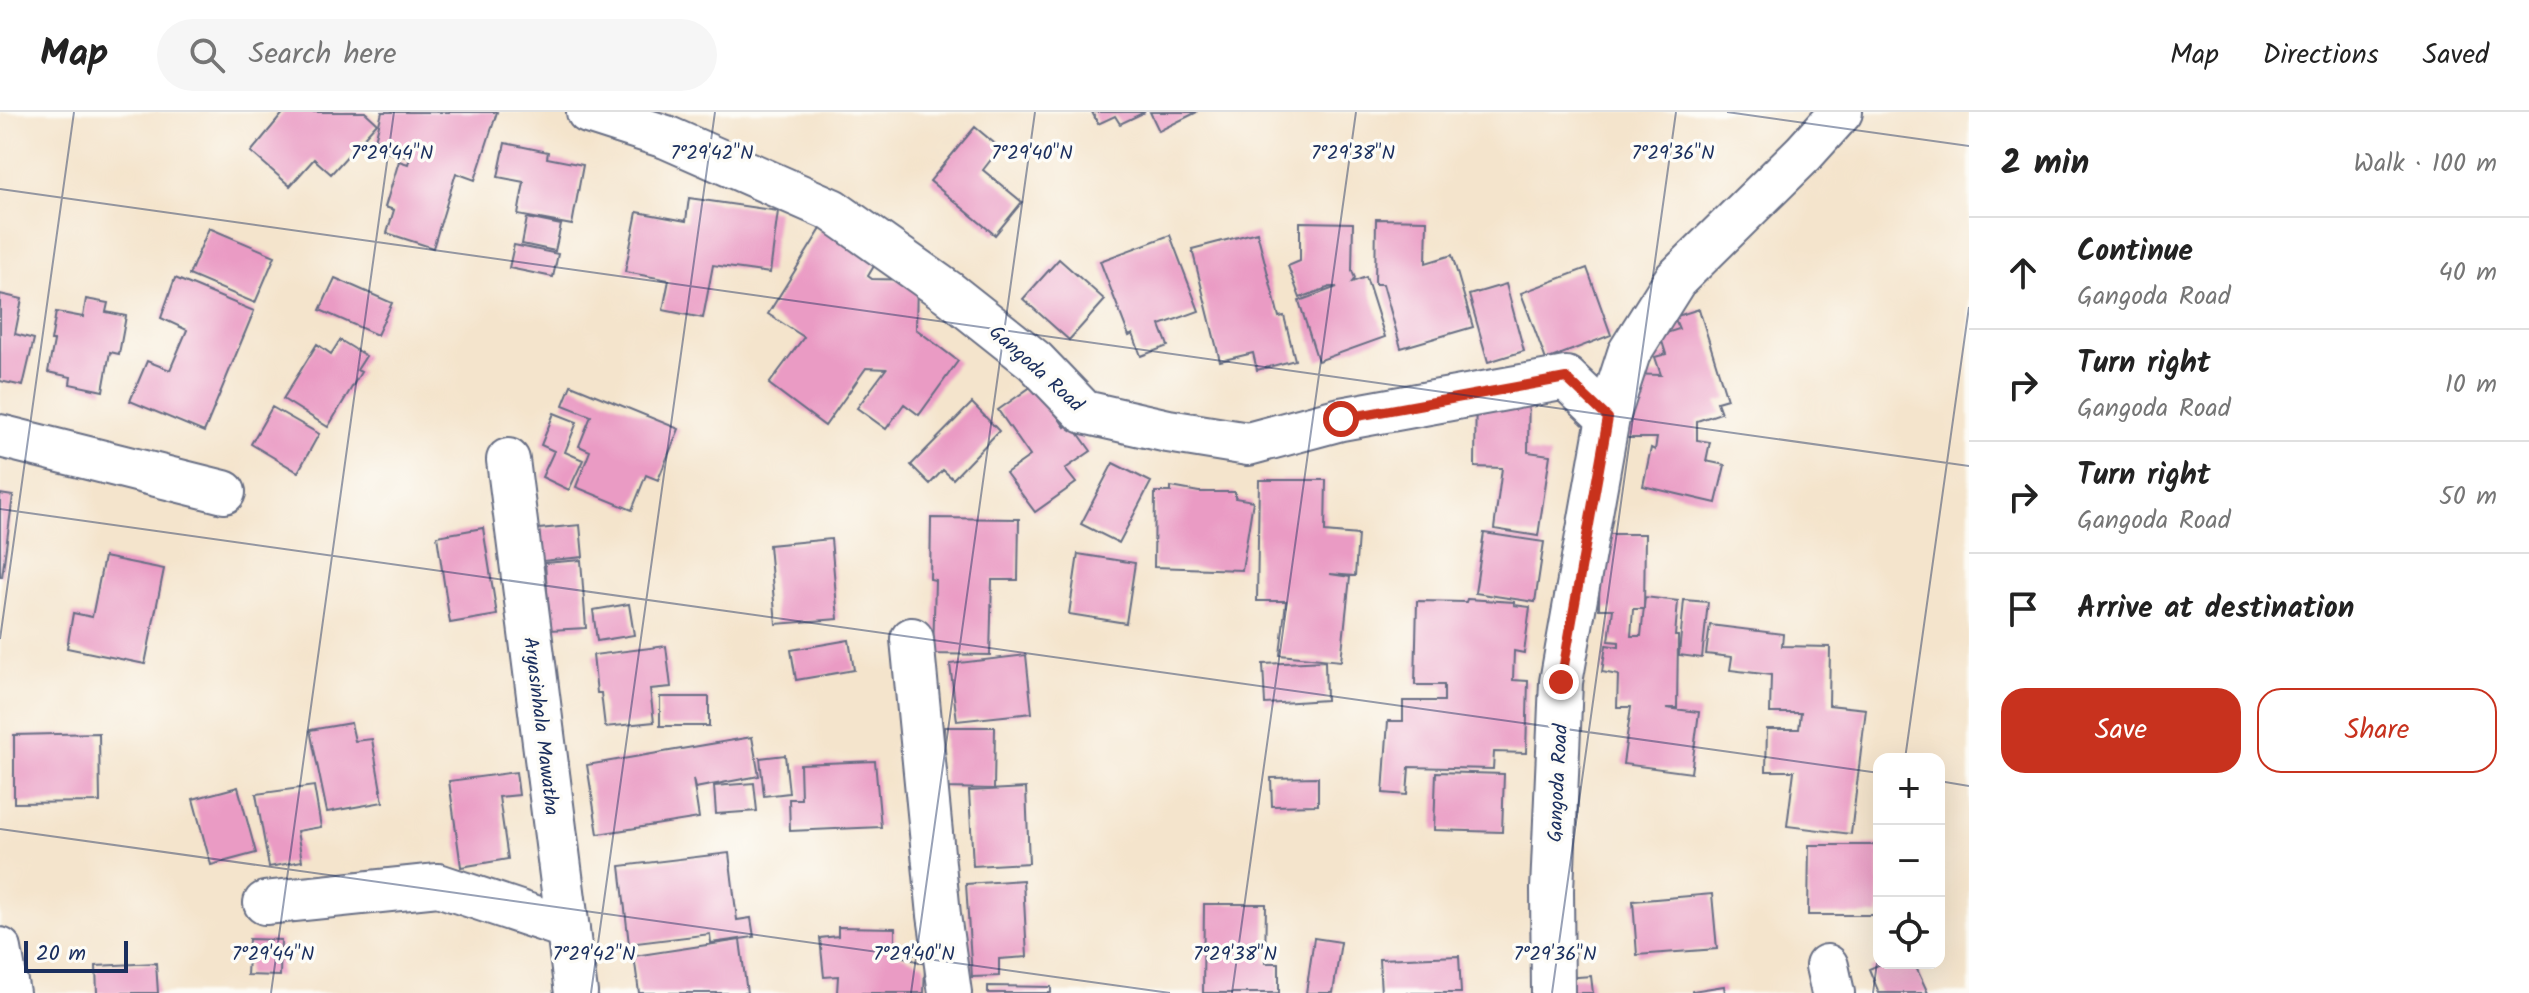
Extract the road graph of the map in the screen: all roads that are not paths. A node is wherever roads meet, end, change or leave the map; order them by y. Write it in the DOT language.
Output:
graph roads {
  1 [pos="588,112"];
  2 [pos="1841,112"];
  3 [pos="1608,418"];
  4 [pos="0,436"];
  5 [pos="508,460"];
  6 [pos="224,492"];
  7 [pos="912,639"];
  8 [pos="265,903"];
  9 [pos="568,928"];
  10 [pos="0,949"];
  11 [pos="8,993"];
  12 [pos="576,993"];
  13 [pos="950,993"];
  14 [pos="1553,993"];
  1 -- 3 [label="street, Gangoda Road"];
  2 -- 3 [label="street"];
  3 -- 14 [label="street, Gangoda Road"];
  4 -- 6 [label="street"];
  5 -- 9 [label="street, Aryasinhala Mawatha"];
  7 -- 13 [label="street"];
  8 -- 9 [label="street"];
  9 -- 12 [label="street, Aryasinhala Mawatha"];
  10 -- 11 [label="street"];
}
